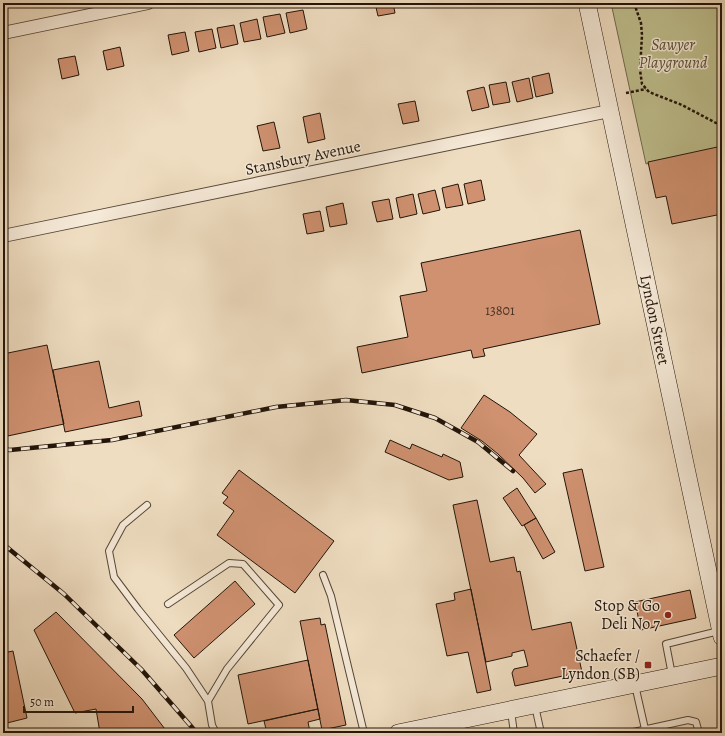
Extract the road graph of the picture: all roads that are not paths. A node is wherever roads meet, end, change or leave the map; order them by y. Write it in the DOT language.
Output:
graph roads {
  1 [pos="148,3"];
  2 [pos="586,3"];
  3 [pos="3,33"];
  4 [pos="610,111"];
  5 [pos="3,236"];
  6 [pos="147,505"];
  7 [pos="323,575"];
  8 [pos="168,604"];
  9 [pos="721,634"];
  10 [pos="722,666"];
  11 [pos="672,676"];
  12 [pos="634,684"];
  13 [pos="208,701"];
  14 [pos="534,705"];
  15 [pos="511,710"];
  16 [pos="645,729"];
  17 [pos="659,730"];
  18 [pos="216,733"];
  19 [pos="364,733"];
  20 [pos="398,733"];
  21 [pos="514,733"];
  22 [pos="541,733"];
  23 [pos="629,733"];
  24 [pos="699,733"];
  1 -- 3 [label="street"];
  2 -- 4 [label="street, Lyndon Street"];
  4 -- 5 [label="street, Stansbury Avenue"];
  4 -- 9 [label="street, Lyndon Street"];
  6 -- 13 [label="lane"];
  7 -- 19 [label="lane"];
  8 -- 13 [label="lane"];
  9 -- 11 [label="lane"];
  10 -- 11 [label="street"];
  11 -- 12 [label="street"];
  12 -- 14 [label="street"];
  12 -- 16 [label="lane"];
  13 -- 18 [label="lane"];
  14 -- 15 [label="street"];
  14 -- 22 [label="lane"];
  15 -- 20 [label="street"];
  15 -- 21 [label="lane"];
  16 -- 17 [label="lane"];
  16 -- 23 [label="lane"];
  17 -- 24 [label="lane"];
}
